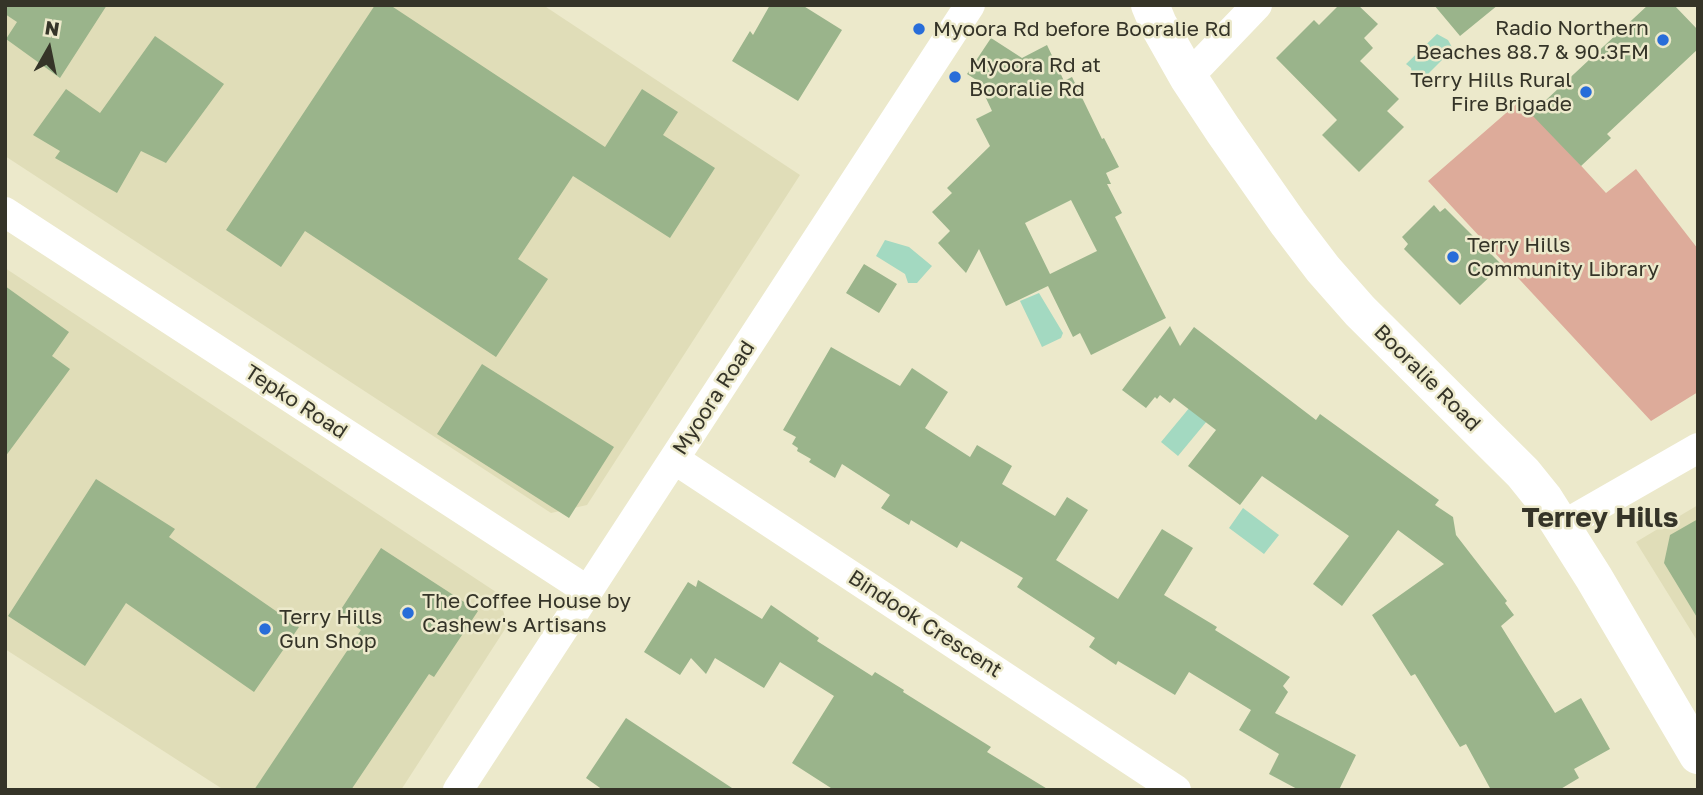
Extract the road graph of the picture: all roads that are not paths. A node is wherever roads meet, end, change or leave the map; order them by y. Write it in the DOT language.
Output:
graph roads {
  1 [pos="970,5"];
  2 [pos="1150,5"];
  3 [pos="1257,5"];
  4 [pos="1188,77"];
  5 [pos="5,212"];
  6 [pos="1698,448"];
  7 [pos="674,459"];
  8 [pos="1562,526"];
  9 [pos="588,591"];
  10 [pos="1698,755"];
  11 [pos="458,790"];
  12 [pos="1176,790"];
  1 -- 7 [label="street, Myoora Road"];
  2 -- 4 [label="street, Booralie Road"];
  3 -- 4 [label="street"];
  4 -- 8 [label="street, Booralie Road"];
  5 -- 9 [label="street, Tepko Road"];
  6 -- 8 [label="street"];
  7 -- 9 [label="street, Myoora Road"];
  7 -- 12 [label="street, Bindook Crescent"];
  8 -- 10 [label="street, Booralie Road"];
  9 -- 11 [label="street, Myoora Road"];
}
